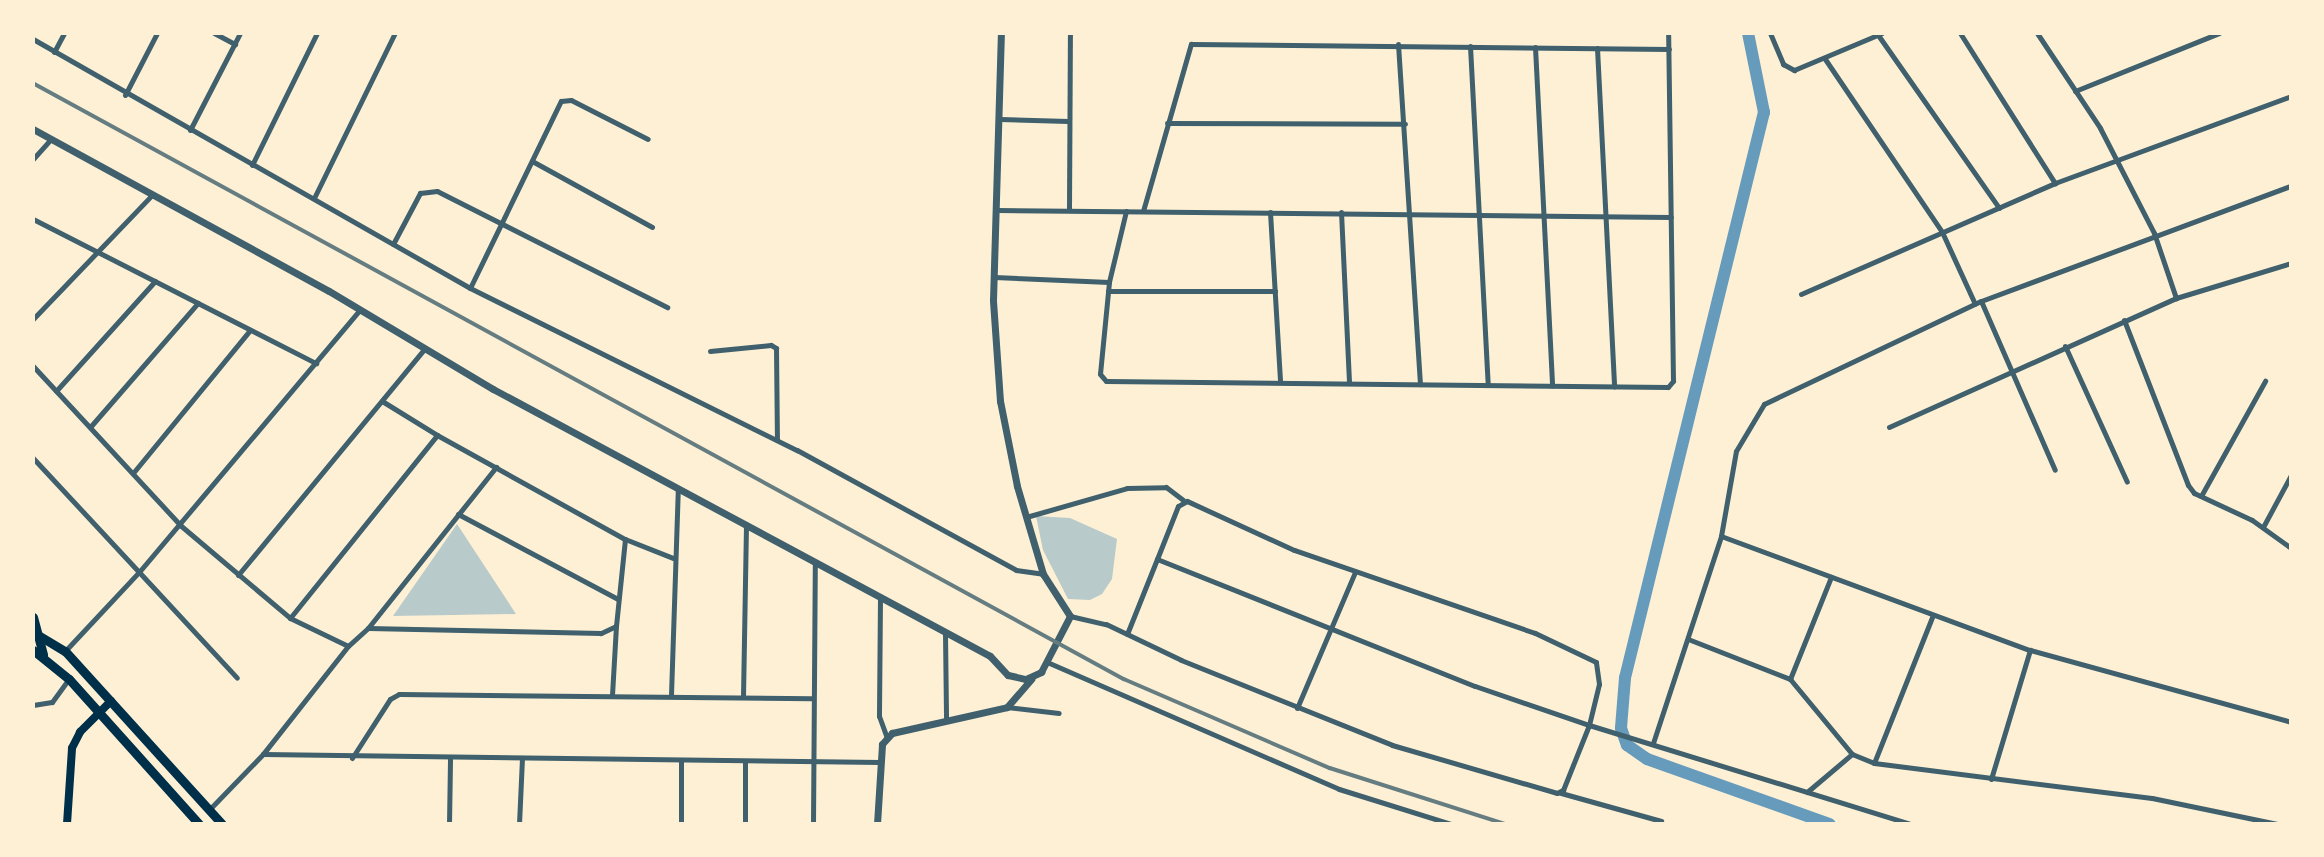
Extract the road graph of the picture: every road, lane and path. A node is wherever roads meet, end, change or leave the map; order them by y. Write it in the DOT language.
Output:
graph roads {
  1 [pos="64,33"];
  2 [pos="157,33"];
  3 [pos="214,33"];
  4 [pos="240,33"];
  5 [pos="317,33"];
  6 [pos="395,33"];
  7 [pos="1002,33"];
  8 [pos="1070,33"];
  9 [pos="1194,33"];
  10 [pos="1668,33"];
  11 [pos="1770,33"];
  12 [pos="1960,33"];
  13 [pos="2037,33"];
  14 [pos="2219,33"];
  15 [pos="1880,34"];
  16 [pos="33,39"];
  17 [pos="235,44"];
  18 [pos="1191,44"];
  19 [pos="1398,44"];
  20 [pos="1470,46"];
  21 [pos="1535,47"];
  22 [pos="1597,48"];
  23 [pos="1669,48"];
  24 [pos="54,52"];
  25 [pos="1825,59"];
  26 [pos="2075,91"];
  27 [pos="125,95"];
  28 [pos="2291,96"];
  29 [pos="1000,119"];
  30 [pos="1068,121"];
  31 [pos="1167,123"];
  32 [pos="1405,124"];
  33 [pos="33,129"];
  34 [pos="190,130"];
  35 [pos="51,139"];
  36 [pos="648,139"];
  37 [pos="33,159"];
  38 [pos="2115,159"];
  39 [pos="532,161"];
  40 [pos="252,165"];
  41 [pos="2056,183"];
  42 [pos="2291,186"];
  43 [pos="152,195"];
  44 [pos="313,198"];
  45 [pos="1999,208"];
  46 [pos="997,209"];
  47 [pos="1069,210"];
  48 [pos="1126,211"];
  49 [pos="1143,211"];
  50 [pos="1270,212"];
  51 [pos="1341,212"];
  52 [pos="1412,213"];
  53 [pos="1480,214"];
  54 [pos="1545,215"];
  55 [pos="1606,216"];
  56 [pos="1671,217"];
  57 [pos="33,219"];
  58 [pos="502,223"];
  59 [pos="652,228"];
  60 [pos="1942,232"];
  61 [pos="2154,233"];
  62 [pos="393,244"];
  63 [pos="100,253"];
  64 [pos="2291,263"];
  65 [pos="994,277"];
  66 [pos="155,281"];
  67 [pos="1109,282"];
  68 [pos="470,288"];
  69 [pos="1108,291"];
  70 [pos="1275,291"];
  71 [pos="1801,294"];
  72 [pos="2176,298"];
  73 [pos="198,303"];
  74 [pos="1978,303"];
  75 [pos="667,307"];
  76 [pos="360,310"];
  77 [pos="33,319"];
  78 [pos="2124,320"];
  79 [pos="250,330"];
  80 [pos="2065,346"];
  81 [pos="425,348"];
  82 [pos="710,351"];
  83 [pos="316,363"];
  84 [pos="33,366"];
  85 [pos="2011,369"];
  86 [pos="2265,381"];
  87 [pos="1280,382"];
  88 [pos="1349,383"];
  89 [pos="1420,384"];
  90 [pos="1488,385"];
  91 [pos="1552,386"];
  92 [pos="1614,387"];
  93 [pos="56,391"];
  94 [pos="382,401"];
  95 [pos="91,426"];
  96 [pos="1889,427"];
  97 [pos="437,435"];
  98 [pos="777,440"];
  99 [pos="33,458"];
  100 [pos="496,467"];
  101 [pos="2055,470"];
  102 [pos="133,473"];
  103 [pos="2291,475"];
  104 [pos="2127,482"];
  105 [pos="678,488"];
  106 [pos="2201,496"];
  107 [pos="1183,500"];
  108 [pos="458,514"];
  109 [pos="1026,517"];
  110 [pos="746,524"];
  111 [pos="180,525"];
  112 [pos="2263,527"];
  113 [pos="1721,536"];
  114 [pos="625,539"];
  115 [pos="2291,548"];
  116 [pos="673,558"];
  117 [pos="1157,559"];
  118 [pos="815,562"];
  119 [pos="139,572"];
  120 [pos="1354,572"];
  121 [pos="1043,574"];
  122 [pos="238,575"];
  123 [pos="1831,577"];
  124 [pos="880,598"];
  125 [pos="618,599"];
  126 [pos="1933,615"];
  127 [pos="1070,616"];
  128 [pos="33,617"];
  129 [pos="290,618"];
  130 [pos="616,626"];
  131 [pos="368,628"];
  132 [pos="1331,630"];
  133 [pos="945,633"];
  134 [pos="36,634"];
  135 [pos="1127,634"];
  136 [pos="1688,639"];
  137 [pos="348,646"];
  138 [pos="2030,650"];
  139 [pos="65,651"];
  140 [pos="38,653"];
  141 [pos="1047,662"];
  142 [pos="1033,676"];
  143 [pos="237,678"];
  144 [pos="69,679"];
  145 [pos="1790,679"];
  146 [pos="612,695"];
  147 [pos="671,695"];
  148 [pos="743,698"];
  149 [pos="812,698"];
  150 [pos="111,701"];
  151 [pos="33,705"];
  152 [pos="1007,706"];
  153 [pos="1297,708"];
  154 [pos="99,711"];
  155 [pos="1059,713"];
  156 [pos="946,720"];
  157 [pos="2291,722"];
  158 [pos="1589,725"];
  159 [pos="887,738"];
  160 [pos="1653,743"];
  161 [pos="262,754"];
  162 [pos="1852,754"];
  163 [pos="352,758"];
  164 [pos="450,758"];
  165 [pos="522,759"];
  166 [pos="681,761"];
  167 [pos="745,762"];
  168 [pos="812,762"];
  169 [pos="880,762"];
  170 [pos="1874,764"];
  171 [pos="1991,779"];
  172 [pos="1807,792"];
  173 [pos="1561,793"];
  174 [pos="209,810"];
  175 [pos="1661,821"];
  176 [pos="2251,822"];
  177 [pos="67,824"];
  178 [pos="199,824"];
  179 [pos="222,824"];
  180 [pos="449,824"];
  181 [pos="519,824"];
  182 [pos="681,824"];
  183 [pos="745,824"];
  184 [pos="813,824"];
  185 [pos="877,824"];
  186 [pos="1451,824"];
  187 [pos="1910,824"];
  188 [pos="2277,824"];
  1 -- 24 [label="street"];
  2 -- 27 [label="street"];
  3 -- 17 [label="street"];
  4 -- 17 [label="street"];
  5 -- 40 [label="street"];
  6 -- 44 [label="street"];
  7 -- 29 [label="street"];
  8 -- 30 [label="street"];
  9 -- 18 [label="street"];
  10 -- 23 [label="street"];
  11 -- 25 [label="street"];
  12 -- 41 [label="street"];
  13 -- 26 [label="street"];
  14 -- 26 [label="street"];
  15 -- 25 [label="street"];
  15 -- 45 [label="street"];
  16 -- 24 [label="street"];
  17 -- 34 [label="street"];
  18 -- 19 [label="street"];
  18 -- 31 [label="street"];
  19 -- 20 [label="street"];
  19 -- 32 [label="street"];
  20 -- 21 [label="street"];
  20 -- 53 [label="street"];
  21 -- 22 [label="street"];
  21 -- 54 [label="street"];
  22 -- 23 [label="street"];
  22 -- 55 [label="street"];
  23 -- 56 [label="street"];
  24 -- 27 [label="street"];
  25 -- 60 [label="street"];
  26 -- 38 [label="street"];
  27 -- 34 [label="street"];
  28 -- 38 [label="street"];
  29 -- 30 [label="street"];
  29 -- 46 [label="street"];
  30 -- 47 [label="street"];
  31 -- 32 [label="street"];
  31 -- 49 [label="street"];
  32 -- 52 [label="street"];
  33 -- 35 [label="street"];
  34 -- 40 [label="street"];
  35 -- 37 [label="street"];
  35 -- 43 [label="street"];
  36 -- 39 [label="street"];
  38 -- 41 [label="street"];
  38 -- 61 [label="street"];
  39 -- 58 [label="street"];
  39 -- 59 [label="street"];
  40 -- 44 [label="street"];
  41 -- 45 [label="street"];
  42 -- 61 [label="street"];
  43 -- 63 [label="street"];
  43 -- 76 [label="street"];
  44 -- 62 [label="street"];
  45 -- 60 [label="street"];
  46 -- 47 [label="street"];
  46 -- 65 [label="street"];
  47 -- 48 [label="street"];
  48 -- 49 [label="street"];
  48 -- 67 [label="street"];
  49 -- 50 [label="street"];
  50 -- 51 [label="street"];
  50 -- 70 [label="street"];
  51 -- 52 [label="street"];
  51 -- 88 [label="street"];
  52 -- 53 [label="street"];
  52 -- 89 [label="street"];
  53 -- 54 [label="street"];
  53 -- 90 [label="street"];
  54 -- 55 [label="street"];
  54 -- 91 [label="street"];
  55 -- 56 [label="street"];
  55 -- 92 [label="street"];
  56 -- 92 [label="street"];
  57 -- 63 [label="street"];
  58 -- 62 [label="street"];
  58 -- 68 [label="street"];
  58 -- 75 [label="street"];
  60 -- 71 [label="street"];
  60 -- 74 [label="street"];
  61 -- 72 [label="street"];
  61 -- 74 [label="street"];
  62 -- 68 [label="street"];
  63 -- 66 [label="street"];
  63 -- 77 [label="street"];
  64 -- 72 [label="street"];
  65 -- 67 [label="street"];
  65 -- 109 [label="street"];
  66 -- 73 [label="street"];
  66 -- 93 [label="street"];
  67 -- 69 [label="street"];
  68 -- 98 [label="street"];
  69 -- 70 [label="street"];
  69 -- 87 [label="street"];
  70 -- 87 [label="street"];
  72 -- 78 [label="street"];
  73 -- 79 [label="street"];
  73 -- 95 [label="street"];
  74 -- 85 [label="street"];
  74 -- 113 [label="street"];
  76 -- 81 [label="street"];
  76 -- 83 [label="street"];
  78 -- 80 [label="street"];
  78 -- 106 [label="street"];
  79 -- 83 [label="street"];
  79 -- 102 [label="street"];
  80 -- 85 [label="street"];
  80 -- 104 [label="street"];
  81 -- 94 [label="street"];
  81 -- 105 [label="street"];
  82 -- 98 [label="street"];
  83 -- 111 [label="street"];
  84 -- 93 [label="street"];
  85 -- 96 [label="street"];
  85 -- 101 [label="street"];
  86 -- 106 [label="street"];
  87 -- 88 [label="street"];
  88 -- 89 [label="street"];
  89 -- 90 [label="street"];
  90 -- 91 [label="street"];
  91 -- 92 [label="street"];
  93 -- 95 [label="street"];
  94 -- 97 [label="street"];
  94 -- 122 [label="street"];
  95 -- 102 [label="street"];
  97 -- 100 [label="street"];
  97 -- 129 [label="street"];
  98 -- 121 [label="street"];
  99 -- 119 [label="street"];
  100 -- 108 [label="street"];
  100 -- 114 [label="street"];
  102 -- 111 [label="street"];
  103 -- 112 [label="street"];
  105 -- 110 [label="street"];
  105 -- 116 [label="street"];
  106 -- 112 [label="street"];
  107 -- 109 [label="street"];
  107 -- 117 [label="street"];
  107 -- 120 [label="street"];
  108 -- 125 [label="street"];
  108 -- 131 [label="street"];
  109 -- 121 [label="street"];
  110 -- 118 [label="street"];
  110 -- 148 [label="street"];
  111 -- 119 [label="street"];
  111 -- 122 [label="street"];
  112 -- 115 [label="street"];
  113 -- 123 [label="street"];
  113 -- 136 [label="street"];
  114 -- 116 [label="street"];
  114 -- 125 [label="street"];
  116 -- 147 [label="street"];
  117 -- 132 [label="street"];
  117 -- 135 [label="street"];
  118 -- 124 [label="street"];
  118 -- 149 [label="street"];
  119 -- 139 [label="street"];
  119 -- 143 [label="street"];
  120 -- 132 [label="street"];
  120 -- 158 [label="street"];
  121 -- 127 [label="street"];
  122 -- 129 [label="street"];
  123 -- 126 [label="street"];
  123 -- 145 [label="street"];
  124 -- 133 [label="street"];
  124 -- 159 [label="street"];
  125 -- 130 [label="street"];
  126 -- 138 [label="street"];
  126 -- 170 [label="street"];
  127 -- 135 [label="street"];
  127 -- 141 [label="street"];
  128 -- 134 [label="main road"];
  129 -- 137 [label="street"];
  130 -- 131 [label="street"];
  130 -- 146 [label="street"];
  131 -- 137 [label="street"];
  132 -- 153 [label="street"];
  132 -- 158 [label="street"];
  133 -- 142 [label="street"];
  133 -- 156 [label="street"];
  134 -- 139 [label="main road"];
  134 -- 140 [label="main road"];
  135 -- 153 [label="street"];
  136 -- 145 [label="street"];
  136 -- 160 [label="street"];
  137 -- 161 [label="street"];
  138 -- 157 [label="street"];
  138 -- 171 [label="street"];
  139 -- 150 [label="main road"];
  140 -- 144 [label="main road"];
  141 -- 142 [label="street"];
  141 -- 186 [label="street"];
  142 -- 152 [label="street"];
  144 -- 151 [label="street"];
  144 -- 154 [label="main road"];
  145 -- 162 [label="street"];
  146 -- 147 [label="street"];
  146 -- 163 [label="street"];
  147 -- 148 [label="street"];
  148 -- 149 [label="street"];
  149 -- 168 [label="street"];
  150 -- 154 [label="main road"];
  150 -- 174 [label="main road"];
  152 -- 155 [label="street"];
  152 -- 156 [label="street"];
  153 -- 173 [label="street"];
  154 -- 177 [label="main road"];
  154 -- 178 [label="main road"];
  156 -- 159 [label="street"];
  158 -- 160 [label="street"];
  158 -- 173 [label="street"];
  159 -- 169 [label="street"];
  160 -- 172 [label="street"];
  161 -- 163 [label="street"];
  161 -- 174 [label="street"];
  162 -- 170 [label="street"];
  162 -- 172 [label="street"];
  163 -- 164 [label="street"];
  164 -- 165 [label="street"];
  164 -- 180 [label="street"];
  165 -- 166 [label="street"];
  165 -- 181 [label="street"];
  166 -- 167 [label="street"];
  166 -- 182 [label="street"];
  167 -- 168 [label="street"];
  167 -- 183 [label="street"];
  168 -- 169 [label="street"];
  168 -- 184 [label="street"];
  169 -- 185 [label="street"];
  170 -- 171 [label="street"];
  171 -- 176 [label="street"];
  172 -- 187 [label="street"];
  173 -- 175 [label="street"];
  174 -- 179 [label="main road"];
  176 -- 188 [label="street"];
}
